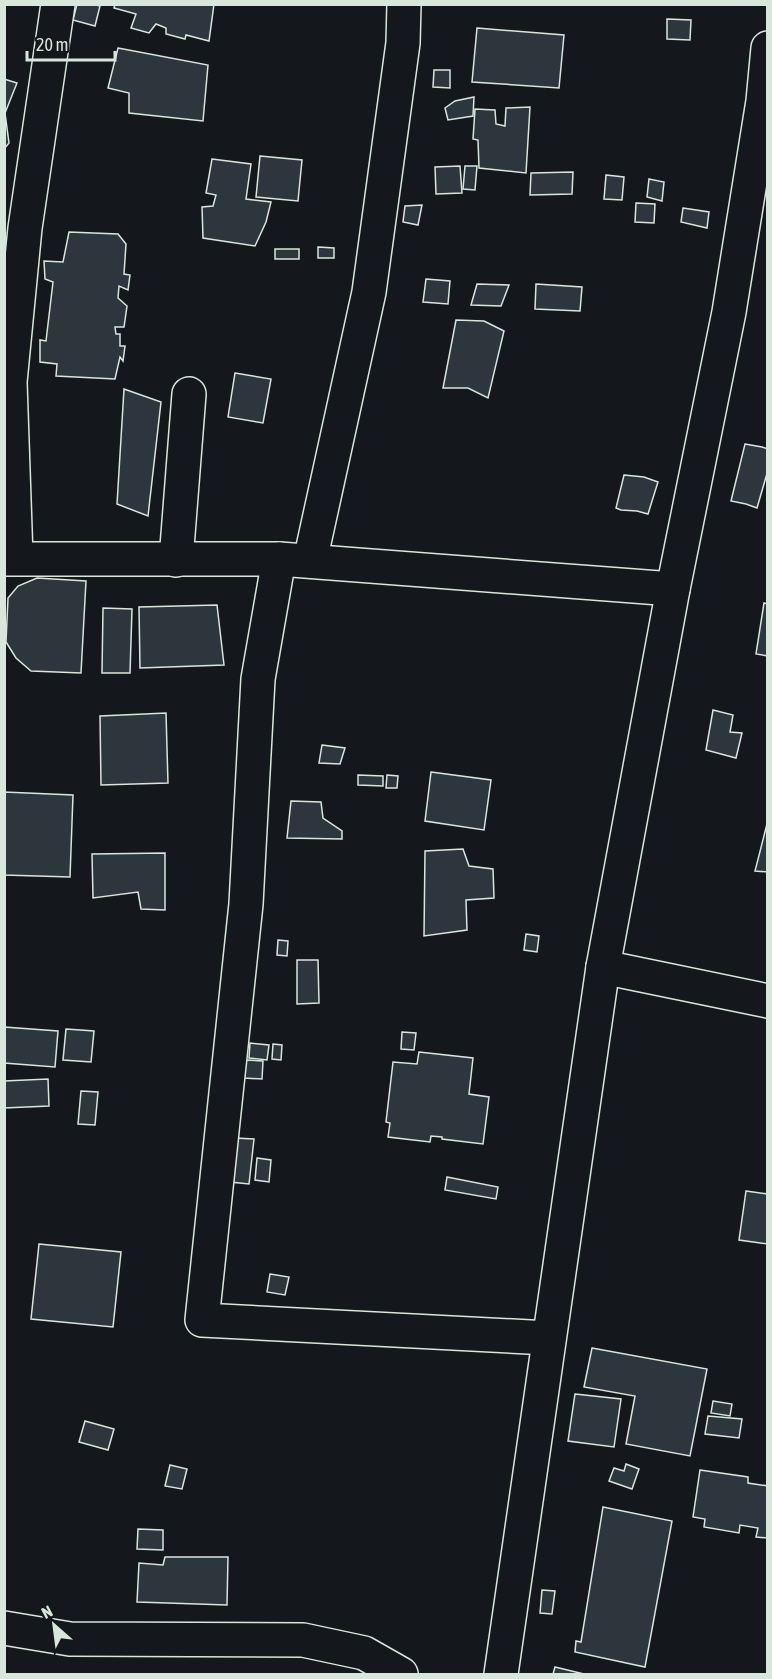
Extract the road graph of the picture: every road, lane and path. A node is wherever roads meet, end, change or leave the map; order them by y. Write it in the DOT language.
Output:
graph roads {
  1 [pos="58,4"];
  2 [pos="404,4"];
  3 [pos="768,48"];
  4 [pos="15,227"];
  5 [pos="189,394"];
  6 [pos="10,558"];
  7 [pos="176,560"];
  8 [pos="294,560"];
  9 [pos="674,589"];
  10 [pos="603,967"];
  11 [pos="768,1001"];
  12 [pos="549,1338"];
  13 [pos="4,1628"];
  14 [pos="401,1674"];
  15 [pos="501,1674"];
  1 -- 4 [label="street"];
  2 -- 8 [label="street"];
  3 -- 9 [label="street"];
  4 -- 6 [label="street"];
  5 -- 7 [label="street"];
  6 -- 7 [label="street"];
  7 -- 8 [label="street"];
  8 -- 9 [label="street"];
  8 -- 12 [label="street"];
  9 -- 10 [label="street"];
  10 -- 11 [label="street"];
  10 -- 12 [label="street"];
  12 -- 15 [label="street"];
  13 -- 14 [label="street"];
}
